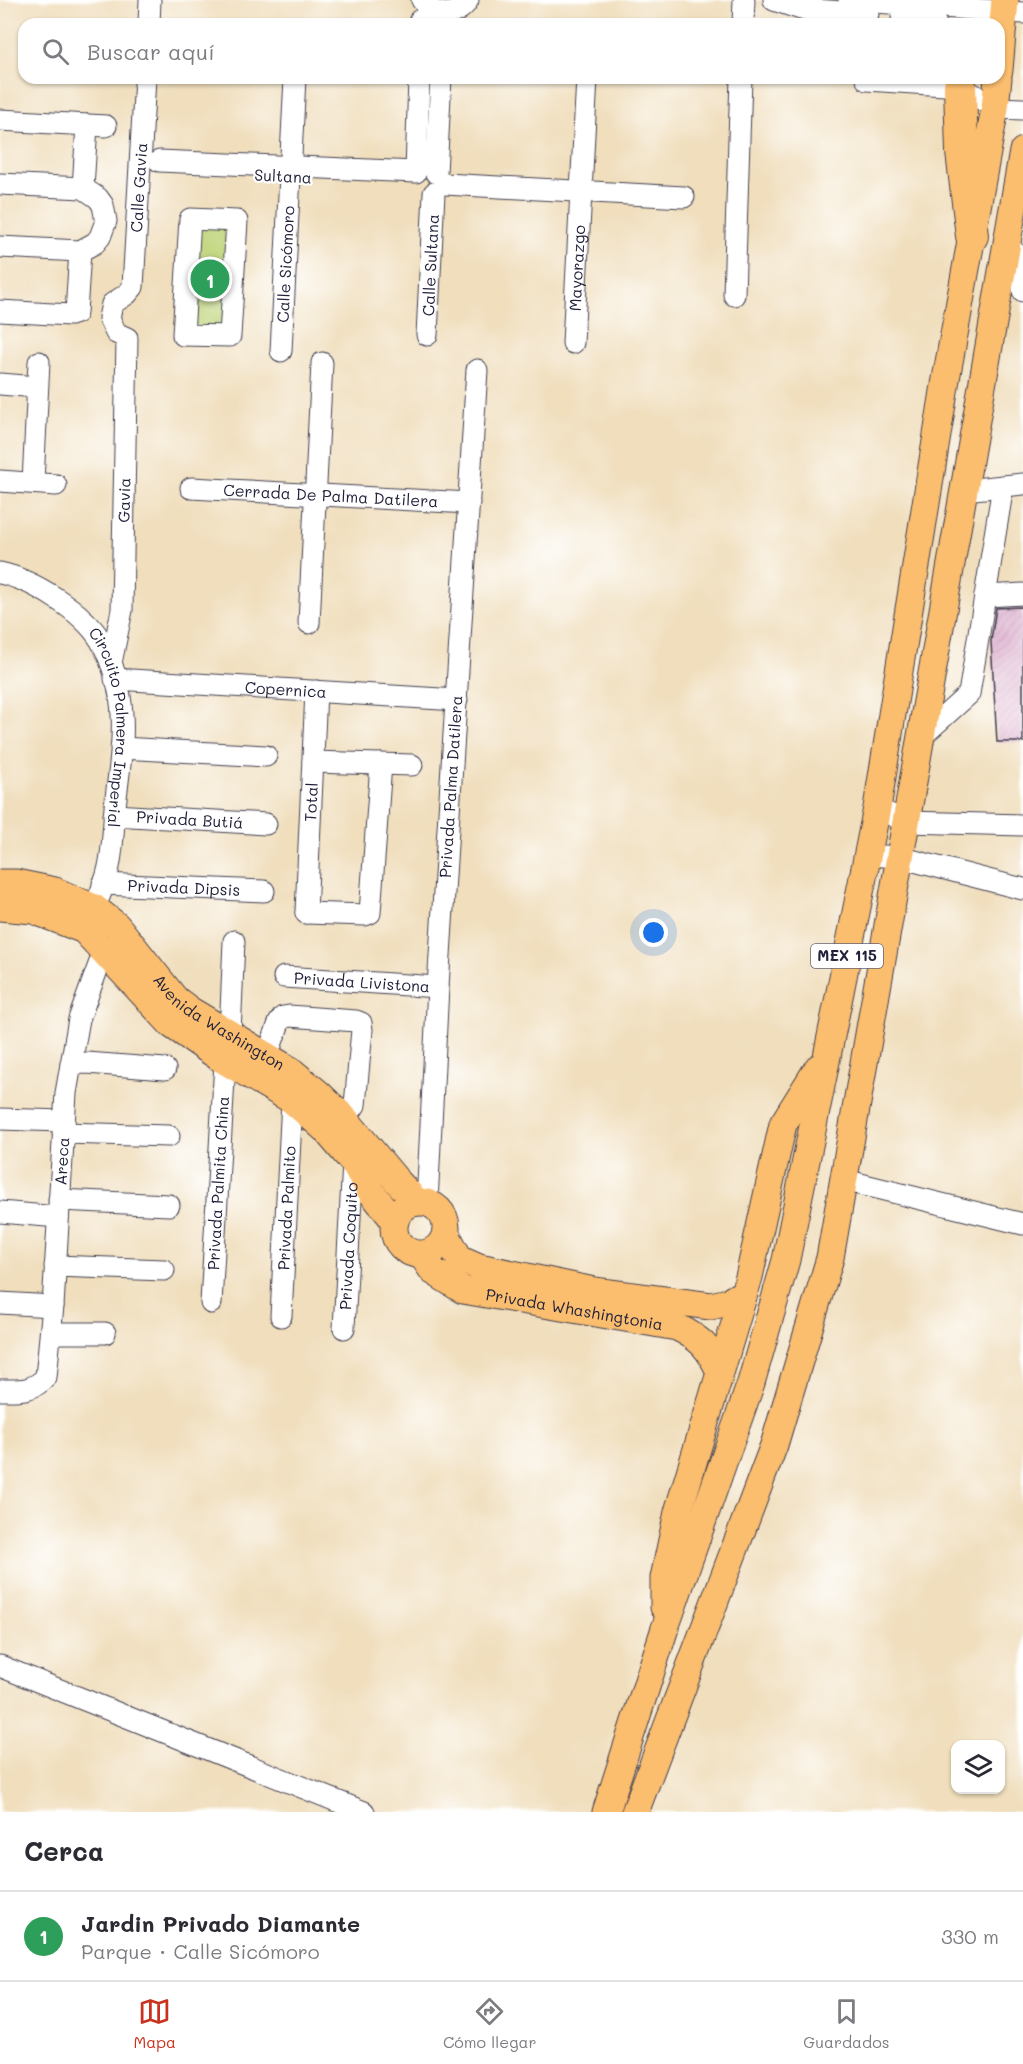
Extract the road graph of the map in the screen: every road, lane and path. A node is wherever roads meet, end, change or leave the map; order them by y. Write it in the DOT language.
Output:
graph roads {
  1 [pos="150,0"];
  2 [pos="468,0"];
  3 [pos="744,0"];
  4 [pos="774,0"];
  5 [pos="849,0"];
  6 [pos="935,7"];
  7 [pos="1011,8"];
  8 [pos="421,15"];
  9 [pos="148,18"];
  10 [pos="443,18"];
  11 [pos="445,18"];
  12 [pos="743,18"];
  13 [pos="914,18"];
  14 [pos="1005,39"];
  15 [pos="145,84"];
  16 [pos="295,84"];
  17 [pos="419,84"];
  18 [pos="441,84"];
  19 [pos="587,84"];
  20 [pos="741,84"];
  21 [pos="961,84"];
  22 [pos="964,84"];
  23 [pos="997,84"];
  24 [pos="995,108"];
  25 [pos="1023,109"];
  26 [pos="0,120"];
  27 [pos="1023,151"];
  28 [pos="150,165"];
  29 [pos="291,172"];
  30 [pos="435,183"];
  31 [pos="0,184"];
  32 [pos="83,188"];
  33 [pos="581,192"];
  34 [pos="684,197"];
  35 [pos="105,221"];
  36 [pos="233,221"];
  37 [pos="137,223"];
  38 [pos="972,236"];
  39 [pos="1008,245"];
  40 [pos="0,247"];
  41 [pos="80,250"];
  42 [pos="1023,291"];
  43 [pos="734,295"];
  44 [pos="0,311"];
  45 [pos="427,335"];
  46 [pos="127,338"];
  47 [pos="573,343"];
  48 [pos="281,351"];
  49 [pos="39,362"];
  50 [pos="322,363"];
  51 [pos="477,370"];
  52 [pos="0,384"];
  53 [pos="38,387"];
  54 [pos="0,481"];
  55 [pos="33,482"];
  56 [pos="56,485"];
  57 [pos="1013,485"];
  58 [pos="191,488"];
  59 [pos="964,490"];
  60 [pos="316,495"];
  61 [pos="469,503"];
  62 [pos="0,573"];
  63 [pos="1023,594"];
  64 [pos="985,596"];
  65 [pos="309,623"];
  66 [pos="113,671"];
  67 [pos="316,691"];
  68 [pos="457,700"];
  69 [pos="921,737"];
  70 [pos="122,748"];
  71 [pos="266,756"];
  72 [pos="313,762"];
  73 [pos="381,764"];
  74 [pos="412,765"];
  75 [pos="877,808"];
  76 [pos="114,815"];
  77 [pos="906,822"];
  78 [pos="266,824"];
  79 [pos="1023,825"];
  80 [pos="867,855"];
  81 [pos="899,857"];
  82 [pos="0,883"];
  83 [pos="1023,889"];
  84 [pos="264,891"];
  85 [pos="0,907"];
  86 [pos="94,907"];
  87 [pos="234,941"];
  88 [pos="104,951"];
  89 [pos="284,977"];
  90 [pos="438,987"];
  91 [pos="230,1034"];
  92 [pos="828,1051"];
  93 [pos="267,1056"];
  94 [pos="225,1062"];
  95 [pos="71,1064"];
  96 [pos="165,1070"];
  97 [pos="292,1100"];
  98 [pos="0,1119"];
  99 [pos="345,1119"];
  100 [pos="63,1127"];
  101 [pos="169,1136"];
  102 [pos="353,1162"];
  103 [pos="844,1180"];
  104 [pos="422,1203"];
  105 [pos="169,1204"];
  106 [pos="58,1209"];
  107 [pos="0,1212"];
  108 [pos="395,1221"];
  109 [pos="1023,1224"];
  110 [pos="446,1234"];
  111 [pos="422,1255"];
  112 [pos="55,1266"];
  113 [pos="164,1270"];
  114 [pos="744,1293"];
  115 [pos="0,1303"];
  116 [pos="211,1304"];
  117 [pos="53,1306"];
  118 [pos="281,1316"];
  119 [pos="344,1328"];
  120 [pos="51,1333"];
  121 [pos="105,1333"];
  122 [pos="720,1372"];
  123 [pos="0,1390"];
  124 [pos="664,1631"];
  125 [pos="0,1666"];
  126 [pos="364,1812"];
  127 [pos="606,1812"];
  128 [pos="635,1812"];
  1 -- 9 [label="street"];
  2 -- 11 [label="street"];
  3 -- 12 [label="street"];
  4 -- 13 [label="street"];
  5 -- 6 [label="street"];
  6 -- 7 [label="street"];
  7 -- 14 [label="main road"];
  8 -- 10 [label="street"];
  15 -- 28 [label="street, Calle Gavia"];
  16 -- 29 [label="street, Calle Sicómoro"];
  17 -- 29 [label="street"];
  18 -- 30 [label="street, Calle Sultana"];
  19 -- 33 [label="street, Mayorazgo"];
  20 -- 43 [label="street"];
  21 -- 38 [label="highway"];
  22 -- 24 [label="street"];
  23 -- 24 [label="main road, MEX 115"];
  24 -- 25 [label="street"];
  24 -- 38 [label="main road, MEX 115"];
  26 -- 32 [label="street"];
  27 -- 39 [label="main road, MEX 115"];
  28 -- 29 [label="street, Sultana"];
  28 -- 37 [label="street, Calle Gavia"];
  29 -- 30 [label="street, Sultana"];
  29 -- 48 [label="street, Calle Sicómoro"];
  30 -- 33 [label="street, Sultana"];
  30 -- 45 [label="street, Calle Sultana"];
  31 -- 32 [label="street"];
  32 -- 35 [label="street"];
  33 -- 34 [label="street, Sultana"];
  33 -- 47 [label="street, Mayorazgo"];
  35 -- 37 [label="street"];
  35 -- 41 [label="street"];
  36 -- 36 [label="street"];
  37 -- 46 [label="street, Calle Gavia"];
  38 -- 75 [label="main road, MEX 115"];
  39 -- 42 [label="street"];
  39 -- 59 [label="main road, MEX 115"];
  40 -- 41 [label="street"];
  41 -- 44 [label="street"];
  46 -- 66 [label="street, Gavia"];
  49 -- 53 [label="street"];
  50 -- 60 [label="street"];
  51 -- 61 [label="street, Privada Palma Datilera"];
  52 -- 53 [label="street"];
  53 -- 55 [label="street"];
  54 -- 55 [label="street"];
  55 -- 56 [label="street"];
  57 -- 59 [label="street"];
  57 -- 64 [label="street"];
  58 -- 60 [label="street, Cerrada De Palma Datilera"];
  59 -- 69 [label="main road, MEX 115"];
  60 -- 61 [label="street, Cerrada De Palma Datilera"];
  60 -- 65 [label="street"];
  61 -- 68 [label="street, Privada Palma Datilera"];
  62 -- 66 [label="street, Circuito Palmera Imperial"];
  63 -- 64 [label="street"];
  64 -- 69 [label="street"];
  66 -- 67 [label="street, Copernica"];
  66 -- 70 [label="street, Circuito Palmera Imperial"];
  67 -- 68 [label="street, Copernica"];
  67 -- 72 [label="street, Total"];
  68 -- 90 [label="street, Privada Palma Datilera"];
  69 -- 77 [label="main road, MEX 115"];
  70 -- 71 [label="street"];
  70 -- 76 [label="street, Circuito Palmera Imperial"];
  72 -- 73 [label="street"];
  72 -- 73 [label="street, Total"];
  73 -- 74 [label="street"];
  75 -- 77 [label="street"];
  75 -- 80 [label="main road, MEX 115"];
  76 -- 78 [label="street, Privada Butiá"];
  76 -- 86 [label="street, Circuito Palmera Imperial"];
  77 -- 79 [label="street"];
  77 -- 81 [label="main road, MEX 115"];
  80 -- 81 [label="street"];
  80 -- 92 [label="main road, MEX 115"];
  81 -- 83 [label="street"];
  81 -- 103 [label="main road, MEX 115"];
  82 -- 86 [label="main road, Avenida Washington"];
  84 -- 86 [label="street, Privada Dipsis"];
  85 -- 86 [label="main road, Avenida Washington"];
  86 -- 88 [label="main road, Avenida Washington"];
  86 -- 91 [label="main road, Avenida Washington"];
  87 -- 91 [label="street"];
  88 -- 94 [label="main road, Avenida Washington"];
  88 -- 95 [label="street, Areca"];
  89 -- 90 [label="street, Privada Livistona"];
  90 -- 104 [label="street, Privada Palma Datilera"];
  91 -- 93 [label="main road, Avenida Washington"];
  92 -- 114 [label="main road"];
  92 -- 124 [label="main road, MEX 115"];
  93 -- 99 [label="main road, Avenida Washington"];
  93 -- 99 [label="street"];
  94 -- 97 [label="main road, Avenida Washington"];
  94 -- 116 [label="street, Privada Palmita China"];
  95 -- 96 [label="street"];
  95 -- 100 [label="street, Areca"];
  97 -- 102 [label="main road, Avenida Washington"];
  97 -- 118 [label="street, Privada Palmito"];
  98 -- 100 [label="street"];
  99 -- 104 [label="main road, Avenida Washington"];
  100 -- 101 [label="street"];
  100 -- 106 [label="street, Areca"];
  102 -- 108 [label="main road, Avenida Washington"];
  102 -- 119 [label="street, Privada Coquito"];
  103 -- 109 [label="street"];
  103 -- 128 [label="main road, MEX 115"];
  104 -- 108 [label="main road"];
  104 -- 110 [label="main road"];
  105 -- 106 [label="street"];
  106 -- 107 [label="street"];
  106 -- 112 [label="street, Areca"];
  108 -- 111 [label="main road"];
  110 -- 111 [label="main road"];
  110 -- 114 [label="main road, Privada Whashingtonia"];
  111 -- 122 [label="main road, Privada Whashingtonia"];
  112 -- 113 [label="street"];
  112 -- 117 [label="street, Areca"];
  114 -- 122 [label="main road"];
  115 -- 117 [label="street"];
  117 -- 120 [label="street, Areca"];
  120 -- 121 [label="street"];
  120 -- 123 [label="street, Areca"];
  122 -- 124 [label="main road"];
  124 -- 127 [label="main road, MEX 115"];
  125 -- 126 [label="street"];
}
